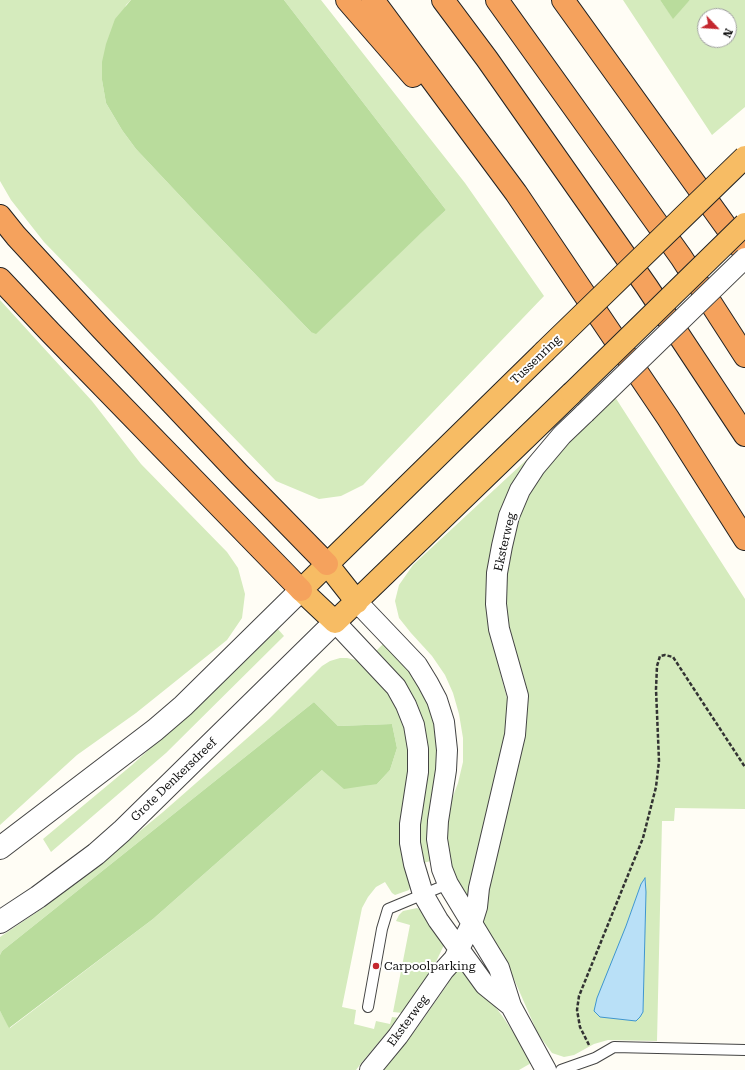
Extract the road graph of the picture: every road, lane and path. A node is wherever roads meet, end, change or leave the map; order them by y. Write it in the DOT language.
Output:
graph roads {
  1 [pos="347,0"];
  2 [pos="374,0"];
  3 [pos="443,0"];
  4 [pos="497,0"];
  5 [pos="563,0"];
  6 [pos="578,0"];
  7 [pos="607,59"];
  8 [pos="745,157"];
  9 [pos="516,193"];
  10 [pos="0,216"];
  11 [pos="745,224"];
  12 [pos="745,253"];
  13 [pos="745,258"];
  14 [pos="0,279"];
  15 [pos="745,356"];
  16 [pos="745,435"];
  17 [pos="745,539"];
  18 [pos="327,564"];
  19 [pos="301,590"];
  20 [pos="357,602"];
  21 [pos="335,622"];
  22 [pos="745,768"];
  23 [pos="0,848"];
  24 [pos="448,884"];
  25 [pos="423,894"];
  26 [pos="469,918"];
  27 [pos="0,922"];
  28 [pos="456,946"];
  29 [pos="511,1006"];
  30 [pos="368,1007"];
  31 [pos="745,1050"];
  32 [pos="595,1058"];
  33 [pos="370,1070"];
  34 [pos="546,1070"];
  35 [pos="560,1070"];
  1 -- 9 [label="highway"];
  2 -- 9 [label="highway"];
  3 -- 16 [label="highway"];
  4 -- 15 [label="highway"];
  5 -- 7 [label="highway"];
  6 -- 7 [label="highway"];
  7 -- 12 [label="highway"];
  8 -- 18 [label="highway, Tussenring, bridge"];
  9 -- 17 [label="highway"];
  10 -- 18 [label="highway"];
  11 -- 20 [label="highway, bridge"];
  13 -- 26 [label="street, Eksterweg, bridge"];
  14 -- 19 [label="highway"];
  18 -- 19 [label="highway, Tussenring"];
  18 -- 20 [label="highway"];
  19 -- 21 [label="highway"];
  19 -- 23 [label="street"];
  20 -- 21 [label="highway"];
  20 -- 24 [label="street"];
  21 -- 25 [label="street"];
  21 -- 27 [label="street, Grote Denkersdreef"];
  22 -- 32 [label="path"];
  24 -- 25 [label="lane"];
  24 -- 26 [label="street"];
  25 -- 28 [label="street"];
  25 -- 30 [label="lane"];
  26 -- 28 [label="street, Eksterweg"];
  26 -- 29 [label="street"];
  28 -- 29 [label="street"];
  28 -- 33 [label="street, Eksterweg"];
  29 -- 34 [label="street"];
  31 -- 32 [label="lane"];
  32 -- 35 [label="lane"];
}
